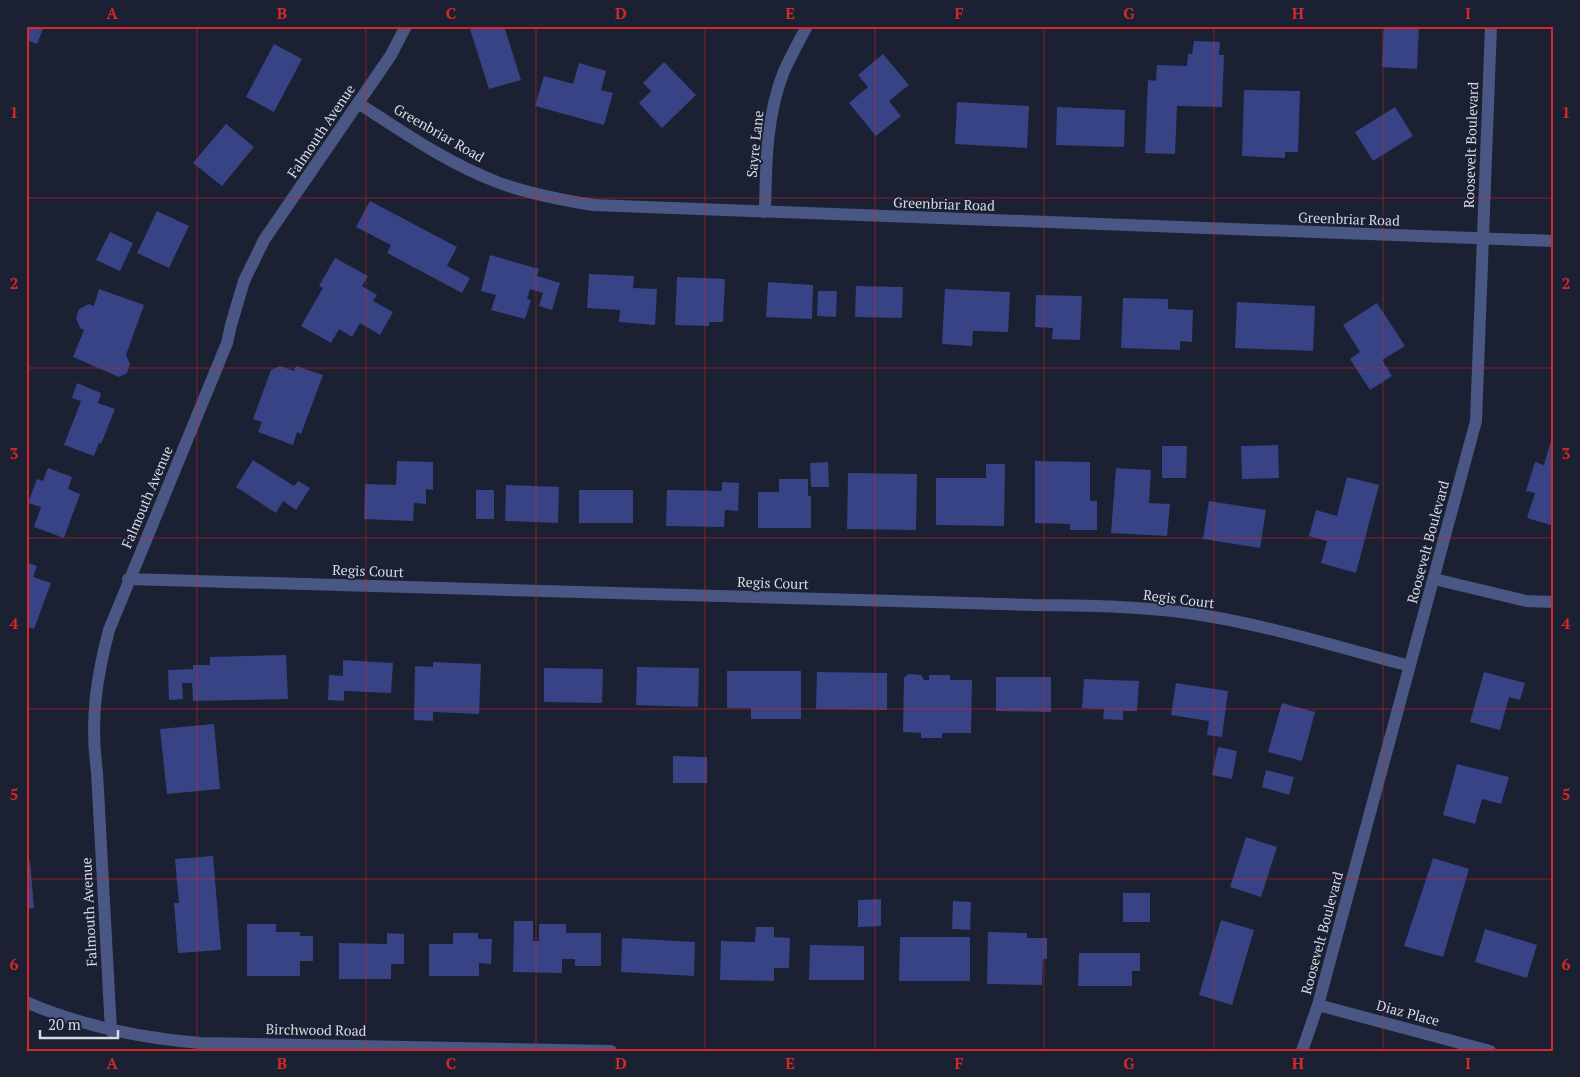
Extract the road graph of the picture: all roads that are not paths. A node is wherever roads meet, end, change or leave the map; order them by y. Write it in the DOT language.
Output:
graph roads {
  1 [pos="406,26"];
  2 [pos="807,26"];
  3 [pos="1491,26"];
  4 [pos="358,103"];
  5 [pos="765,212"];
  6 [pos="1483,239"];
  7 [pos="1554,241"];
  8 [pos="1434,578"];
  9 [pos="128,579"];
  10 [pos="1554,602"];
  11 [pos="1410,666"];
  12 [pos="26,1002"];
  13 [pos="1318,1006"];
  14 [pos="111,1031"];
  15 [pos="515,1050"];
  16 [pos="611,1051"];
  17 [pos="1302,1051"];
  18 [pos="1490,1051"];
  1 -- 4 [label="street, Falmouth Avenue"];
  2 -- 5 [label="street, Sayre Lane"];
  3 -- 6 [label="street, Roosevelt Boulevard"];
  4 -- 5 [label="street, Greenbriar Road"];
  4 -- 9 [label="street, Falmouth Avenue"];
  5 -- 6 [label="street, Greenbriar Road"];
  6 -- 7 [label="street, Greenbriar Road"];
  6 -- 8 [label="street, Roosevelt Boulevard"];
  8 -- 10 [label="street"];
  8 -- 11 [label="street, Roosevelt Boulevard"];
  9 -- 11 [label="street, Regis Court"];
  9 -- 14 [label="street, Falmouth Avenue"];
  11 -- 13 [label="street, Roosevelt Boulevard"];
  12 -- 14 [label="street, Birchwood Road"];
  13 -- 17 [label="street, Roosevelt Boulevard"];
  13 -- 18 [label="street, Diaz Place"];
  14 -- 15 [label="street, Birchwood Road"];
  15 -- 16 [label="street, Birchwood Road"];
}
